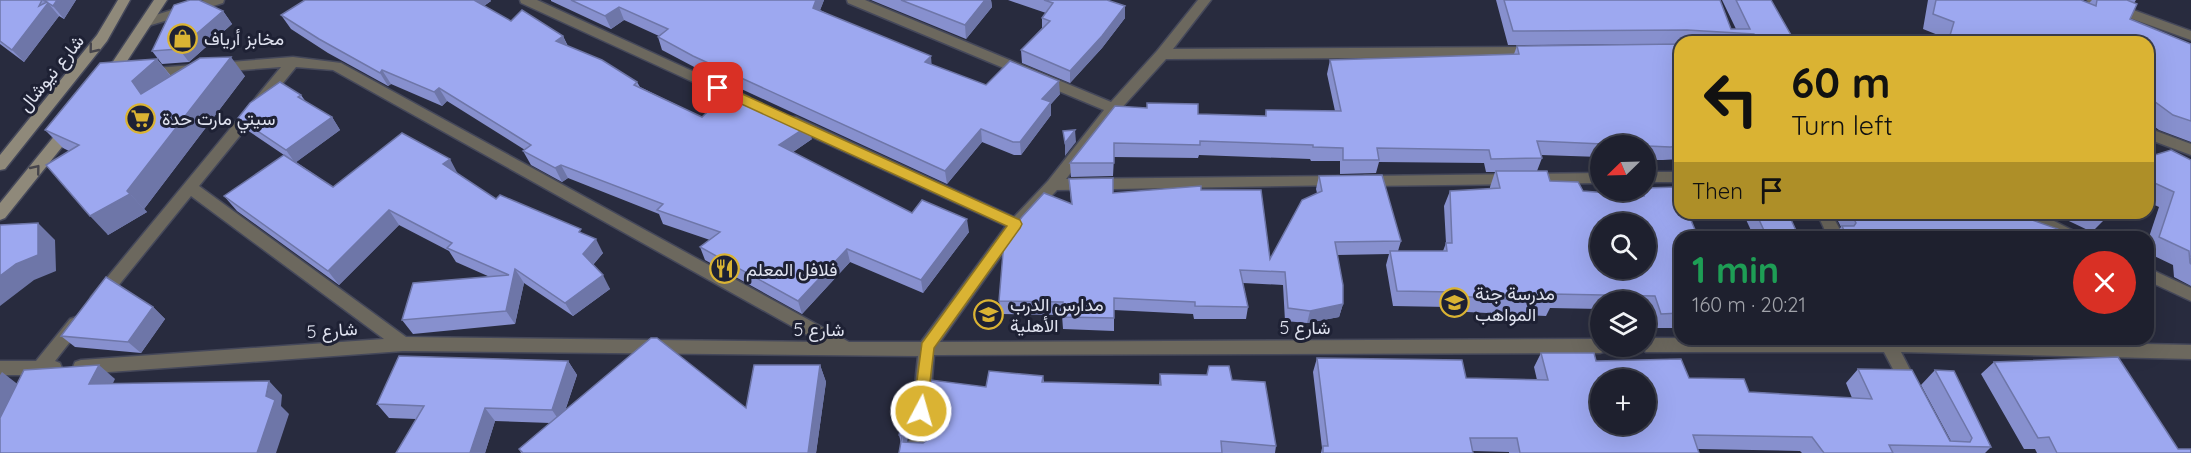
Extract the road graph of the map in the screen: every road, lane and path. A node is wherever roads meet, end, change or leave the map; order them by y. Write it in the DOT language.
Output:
graph roads {
  1 [pos="124,0"];
  2 [pos="161,0"];
  3 [pos="218,0"];
  4 [pos="526,0"];
  5 [pos="853,0"];
  6 [pos="1203,0"];
  7 [pos="2093,0"];
  8 [pos="148,22"];
  9 [pos="2191,36"];
  10 [pos="1551,52"];
  11 [pos="1162,54"];
  12 [pos="293,62"];
  13 [pos="111,75"];
  14 [pos="96,93"];
  15 [pos="755,104"];
  16 [pos="1113,108"];
  17 [pos="82,112"];
  18 [pos="776,114"];
  19 [pos="2154,135"];
  20 [pos="2191,150"];
  21 [pos="0,165"];
  22 [pos="1656,177"];
  23 [pos="1674,177"];
  24 [pos="1590,178"];
  25 [pos="1053,185"];
  26 [pos="191,188"];
  27 [pos="0,214"];
  28 [pos="2037,219"];
  29 [pos="1016,224"];
  30 [pos="2061,231"];
  31 [pos="2154,277"];
  32 [pos="2191,295"];
  33 [pos="403,344"];
  34 [pos="1656,345"];
  35 [pos="1674,345"];
  36 [pos="1890,345"];
  37 [pos="1979,345"];
  38 [pos="1590,346"];
  39 [pos="927,347"];
  40 [pos="845,349"];
  41 [pos="2191,352"];
  42 [pos="0,368"];
  43 [pos="38,370"];
  44 [pos="28,389"];
  45 [pos="1920,404"];
  46 [pos="917,453"];
  1 -- 21 [label="main road, شارع نيوشال, one-way"];
  2 -- 8 [label="main road"];
  3 -- 8 [label="street"];
  4 -- 15 [label="street"];
  5 -- 16 [label="street"];
  6 -- 11 [label="street"];
  7 -- 9 [label="street"];
  8 -- 13 [label="main road"];
  10 -- 11 [label="street"];
  11 -- 16 [label="street"];
  12 -- 13 [label="street"];
  12 -- 26 [label="street"];
  12 -- 40 [label="street"];
  13 -- 14 [label="main road"];
  16 -- 25 [label="street"];
  27 -- 17 [label="main road, one-way"];
  18 -- 29 [label="street"];
  19 -- 20 [label="street"];
  22 -- 23 [label="street"];
  24 -- 25 [label="street"];
  25 -- 29 [label="street"];
  26 -- 33 [label="street"];
  26 -- 43 [label="street"];
  28 -- 30 [label="street"];
  29 -- 39 [label="street"];
  31 -- 32 [label="street"];
  33 -- 40 [label="street, شارع 5"];
  33 -- 43 [label="street, شارع 5"];
  34 -- 35 [label="street"];
  36 -- 45 [label="street"];
  37 -- 41 [label="street"];
  38 -- 39 [label="street, شارع 5"];
  39 -- 40 [label="street, شارع 5"];
  39 -- 46 [label="street"];
  42 -- 43 [label="street, شارع 5"];
  43 -- 44 [label="street"];
}
